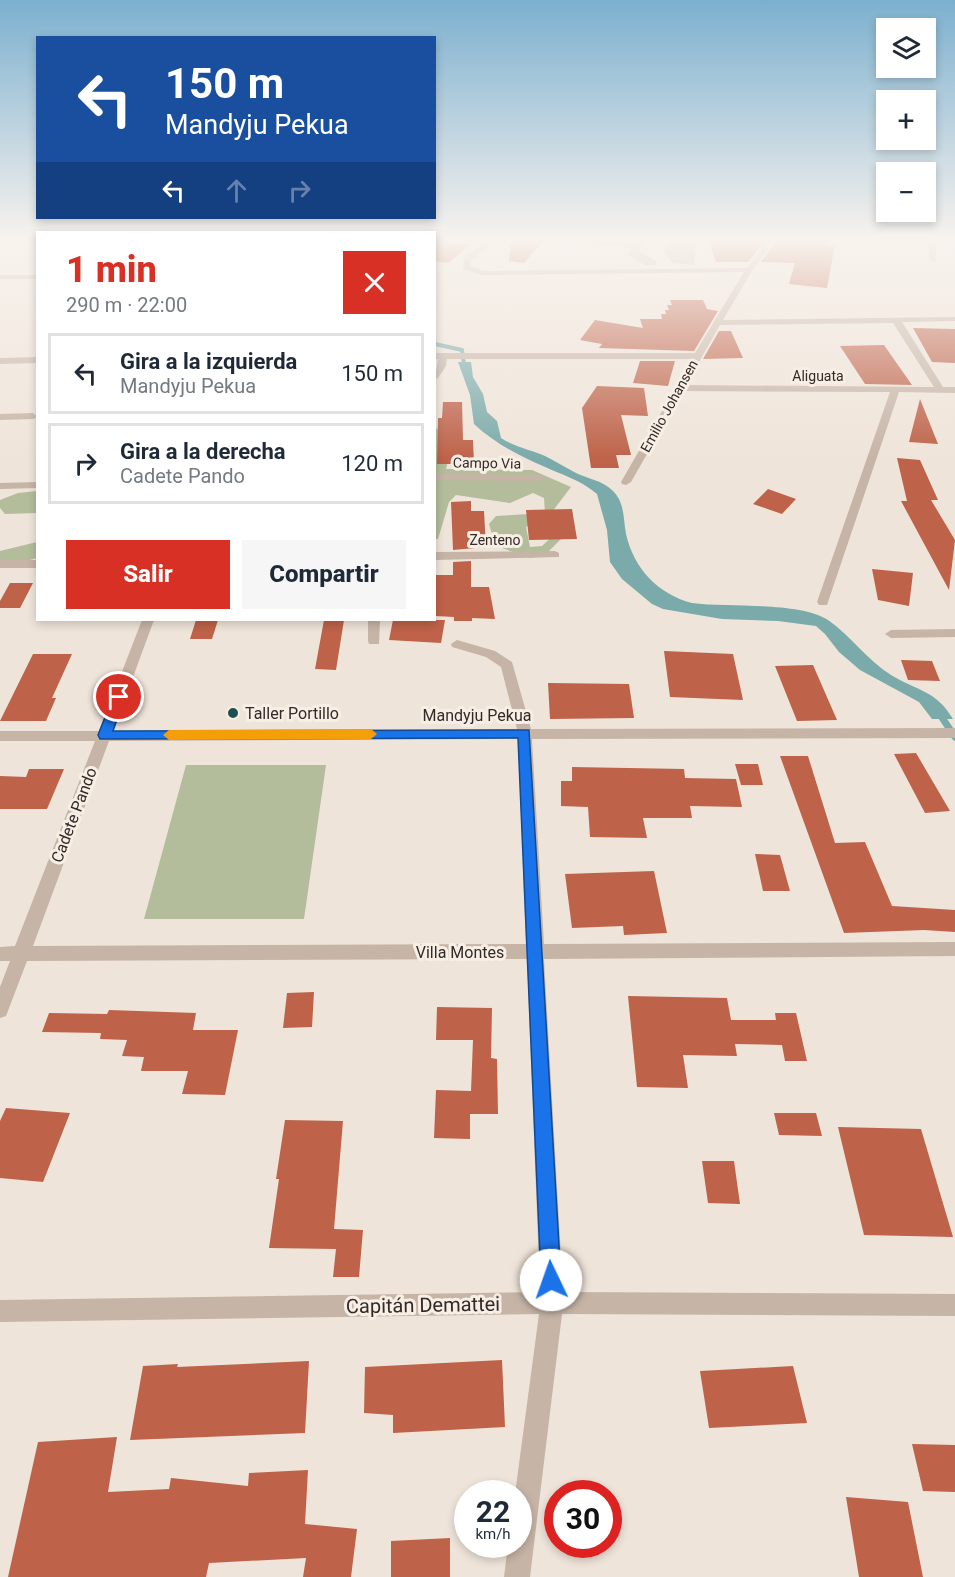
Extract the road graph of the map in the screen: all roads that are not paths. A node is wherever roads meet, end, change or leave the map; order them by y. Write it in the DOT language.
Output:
graph roads {
  1 [pos="723,314"];
  2 [pos="955,319"];
  3 [pos="896,320"];
  4 [pos="717,323"];
  5 [pos="443,356"];
  6 [pos="698,356"];
  7 [pos="36,360"];
  8 [pos="0,361"];
  9 [pos="436,375"];
  10 [pos="681,388"];
  11 [pos="895,390"];
  12 [pos="940,390"];
  13 [pos="955,390"];
  14 [pos="0,417"];
  15 [pos="33,417"];
  16 [pos="436,477"];
  17 [pos="540,478"];
  18 [pos="626,482"];
  19 [pos="36,485"];
  20 [pos="0,486"];
  21 [pos="555,555"];
  22 [pos="436,556"];
  23 [pos="0,564"];
  24 [pos="36,564"];
  25 [pos="823,602"];
  26 [pos="148,621"];
  27 [pos="374,621"];
  28 [pos="955,633"];
  29 [pos="891,634"];
  30 [pos="375,641"];
  31 [pos="458,644"];
  32 [pos="525,733"];
  33 [pos="955,733"];
  34 [pos="104,735"];
  35 [pos="0,736"];
  36 [pos="955,949"];
  37 [pos="536,951"];
  38 [pos="0,954"];
  39 [pos="21,954"];
  40 [pos="0,1010"];
  41 [pos="552,1303"];
  42 [pos="955,1305"];
  43 [pos="0,1311"];
  44 [pos="518,1577"];
  1 -- 4 [label="street, Emilio Johansen"];
  2 -- 3 [label="street"];
  3 -- 4 [label="street"];
  3 -- 12 [label="street"];
  4 -- 6 [label="street, Emilio Johansen"];
  5 -- 6 [label="street"];
  5 -- 9 [label="street"];
  6 -- 10 [label="street, Emilio Johansen"];
  7 -- 8 [label="street"];
  10 -- 11 [label="street, Aliguata"];
  10 -- 18 [label="street, Emilio Johansen"];
  11 -- 12 [label="street, Aliguata"];
  11 -- 25 [label="street"];
  12 -- 13 [label="street, Aliguata"];
  14 -- 15 [label="street"];
  16 -- 17 [label="street, Campo Via"];
  19 -- 20 [label="street"];
  21 -- 22 [label="street, Zenteno"];
  23 -- 24 [label="street"];
  26 -- 34 [label="street, Cadete Pando"];
  27 -- 30 [label="street"];
  28 -- 29 [label="street"];
  31 -- 32 [label="street"];
  32 -- 33 [label="street, Mandyju Pekua"];
  32 -- 34 [label="street, Mandyju Pekua"];
  32 -- 37 [label="street"];
  34 -- 35 [label="street, Mandyju Pekua"];
  34 -- 39 [label="street, Cadete Pando"];
  36 -- 37 [label="street, Villa Montes"];
  37 -- 39 [label="street, Villa Montes"];
  37 -- 41 [label="street"];
  38 -- 39 [label="street, Villa Montes"];
  39 -- 40 [label="street, Cadete Pando"];
  41 -- 42 [label="street, Capitán Demattei"];
  41 -- 43 [label="street, Capitán Demattei"];
  41 -- 44 [label="street"];
}
